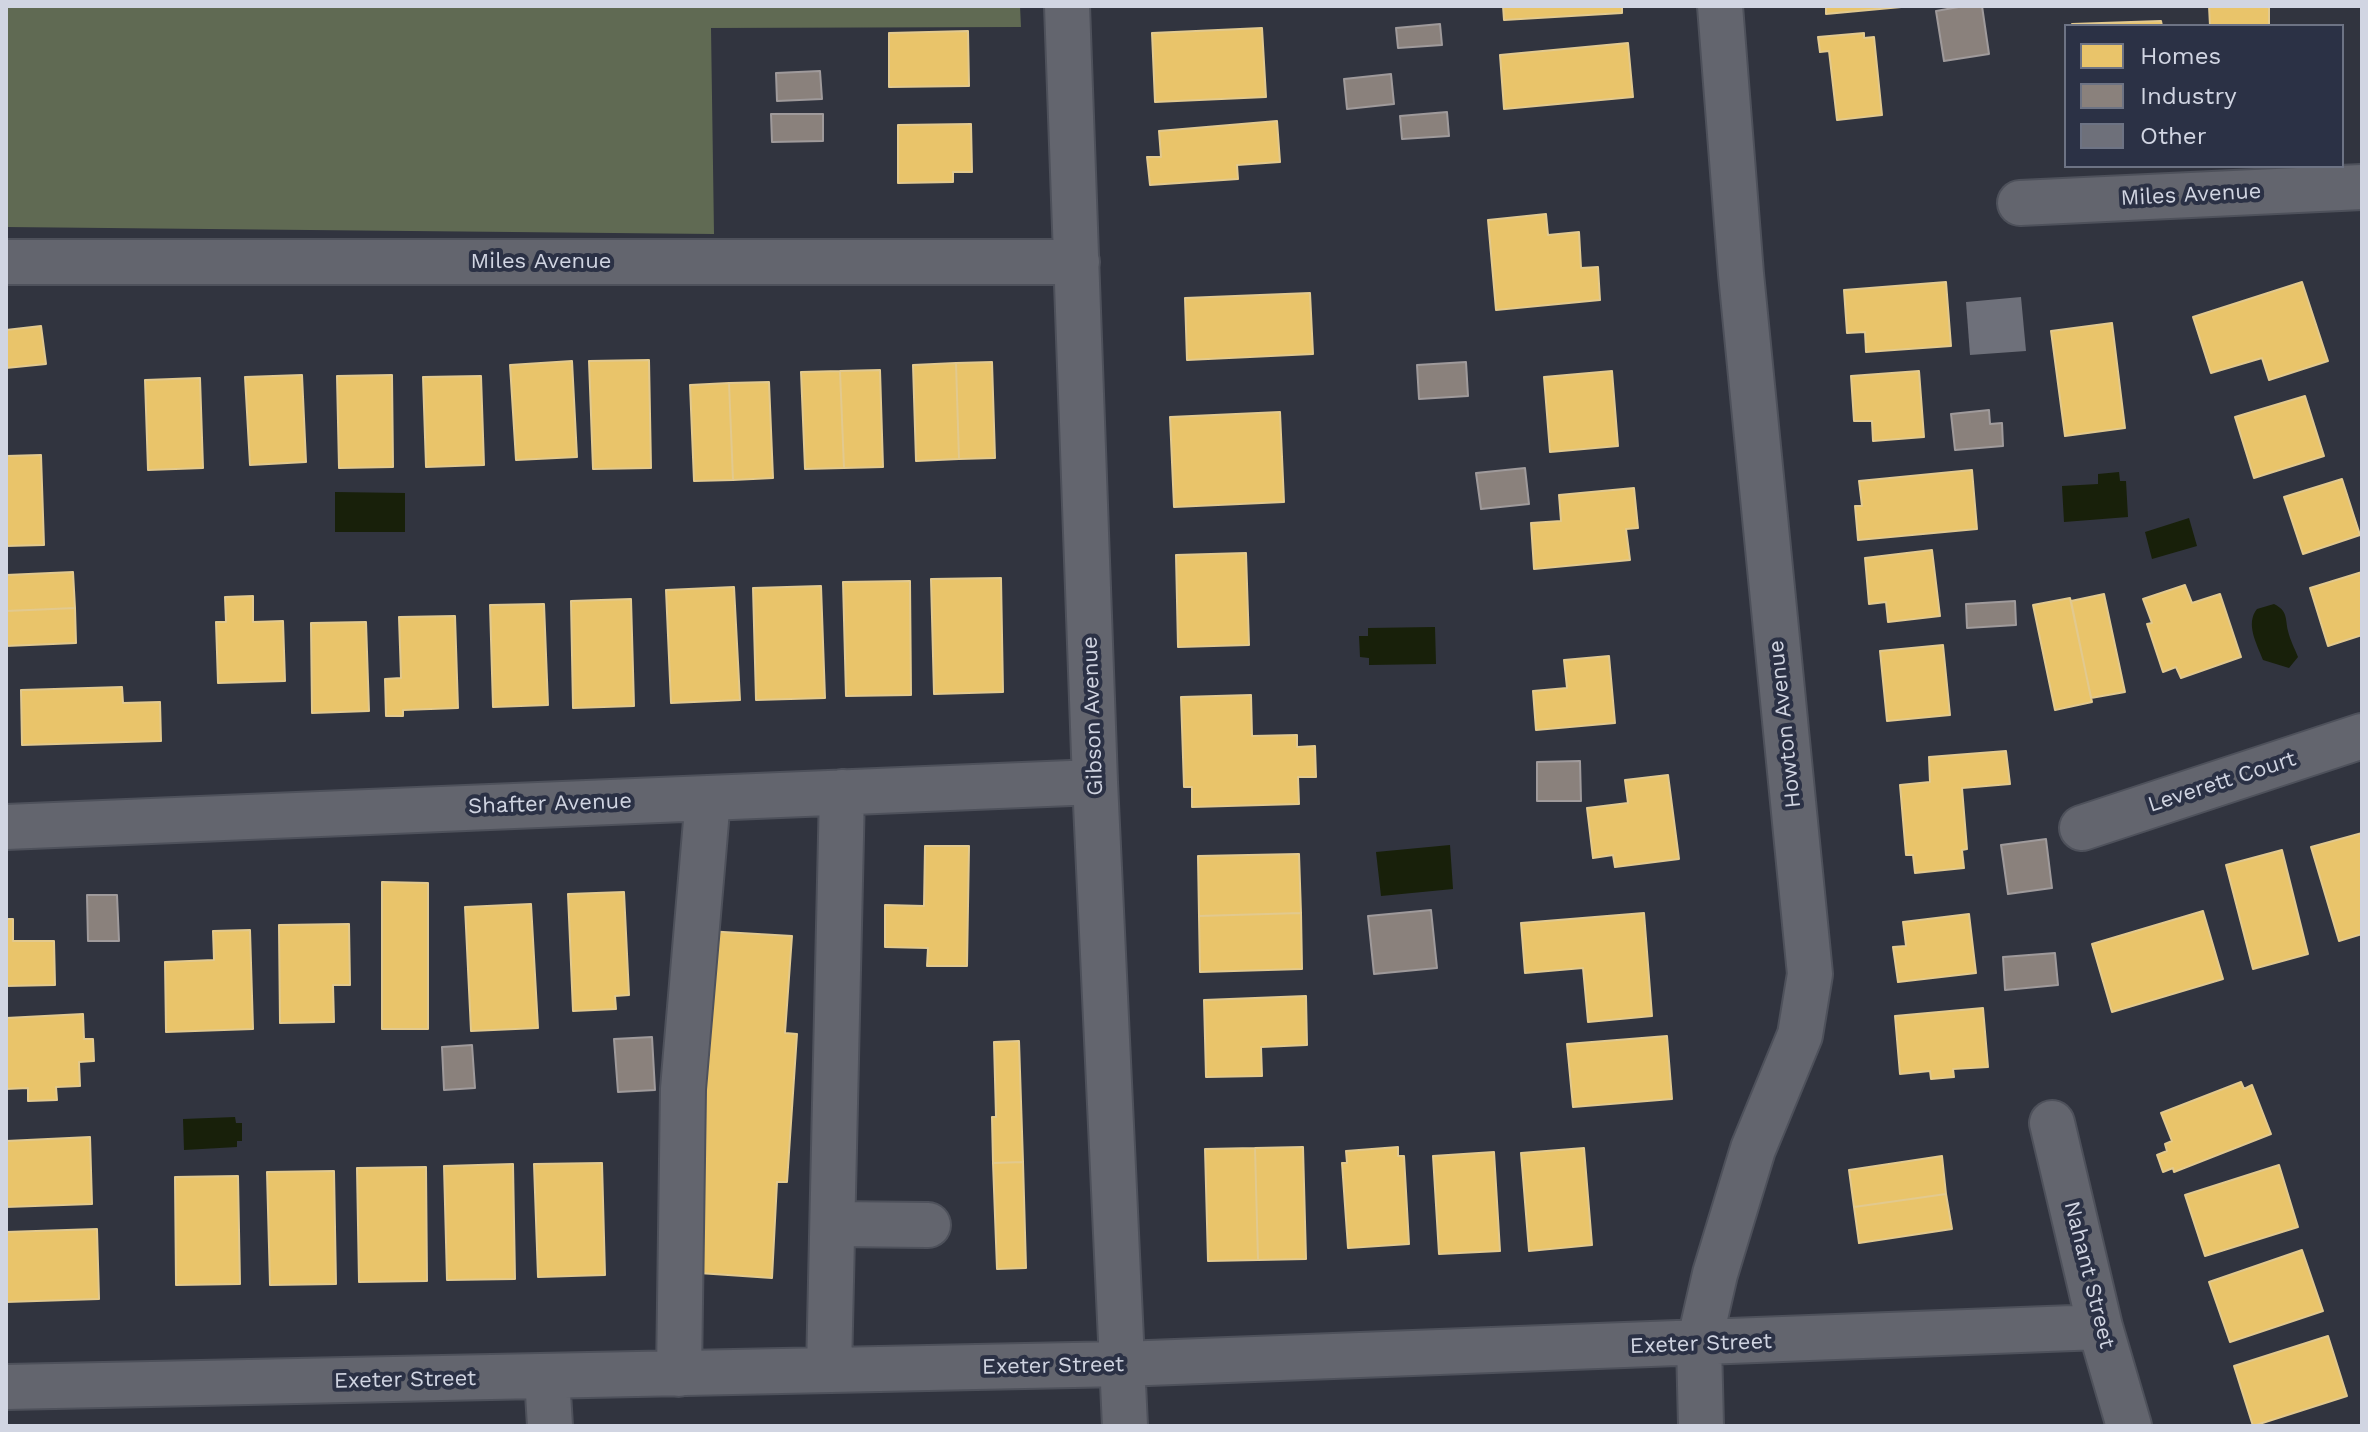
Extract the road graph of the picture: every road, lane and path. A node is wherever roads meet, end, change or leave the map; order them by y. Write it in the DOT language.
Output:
graph roads {
  1 [pos="1067,6"];
  2 [pos="1720,6"];
  3 [pos="2362,187"];
  4 [pos="2020,203"];
  5 [pos="6,262"];
  6 [pos="1077,262"];
  7 [pos="2362,736"];
  8 [pos="1095,782"];
  9 [pos="842,792"];
  10 [pos="708,798"];
  11 [pos="6,827"];
  12 [pos="2082,828"];
  13 [pos="2052,1123"];
  14 [pos="833,1224"];
  15 [pos="928,1225"];
  16 [pos="2100,1327"];
  17 [pos="1699,1344"];
  18 [pos="1122,1364"];
  19 [pos="829,1370"];
  20 [pos="679,1374"];
  21 [pos="547,1377"];
  22 [pos="6,1387"];
  23 [pos="550,1426"];
  24 [pos="1125,1426"];
  25 [pos="1701,1426"];
  26 [pos="2129,1426"];
  1 -- 6 [label="street, Gibson Avenue"];
  2 -- 17 [label="street, Howton Avenue"];
  3 -- 4 [label="street, Miles Avenue"];
  5 -- 6 [label="street, Miles Avenue"];
  6 -- 8 [label="street, Gibson Avenue"];
  7 -- 12 [label="street, Leverett Court"];
  8 -- 9 [label="street, Shafter Avenue"];
  8 -- 18 [label="street, Gibson Avenue"];
  9 -- 10 [label="street, Shafter Avenue"];
  9 -- 14 [label="street"];
  10 -- 11 [label="street, Shafter Avenue"];
  10 -- 20 [label="street"];
  13 -- 16 [label="street, Nahant Street"];
  14 -- 15 [label="street"];
  14 -- 19 [label="street"];
  16 -- 17 [label="street, Exeter Street"];
  16 -- 26 [label="street, Nahant Street"];
  17 -- 18 [label="street, Exeter Street"];
  17 -- 25 [label="street, Howton Avenue"];
  18 -- 19 [label="street, Exeter Street"];
  18 -- 24 [label="street, Gibson Avenue"];
  19 -- 20 [label="street, Exeter Street"];
  20 -- 21 [label="street, Exeter Street"];
  21 -- 22 [label="street, Exeter Street"];
  21 -- 23 [label="street"];
}
